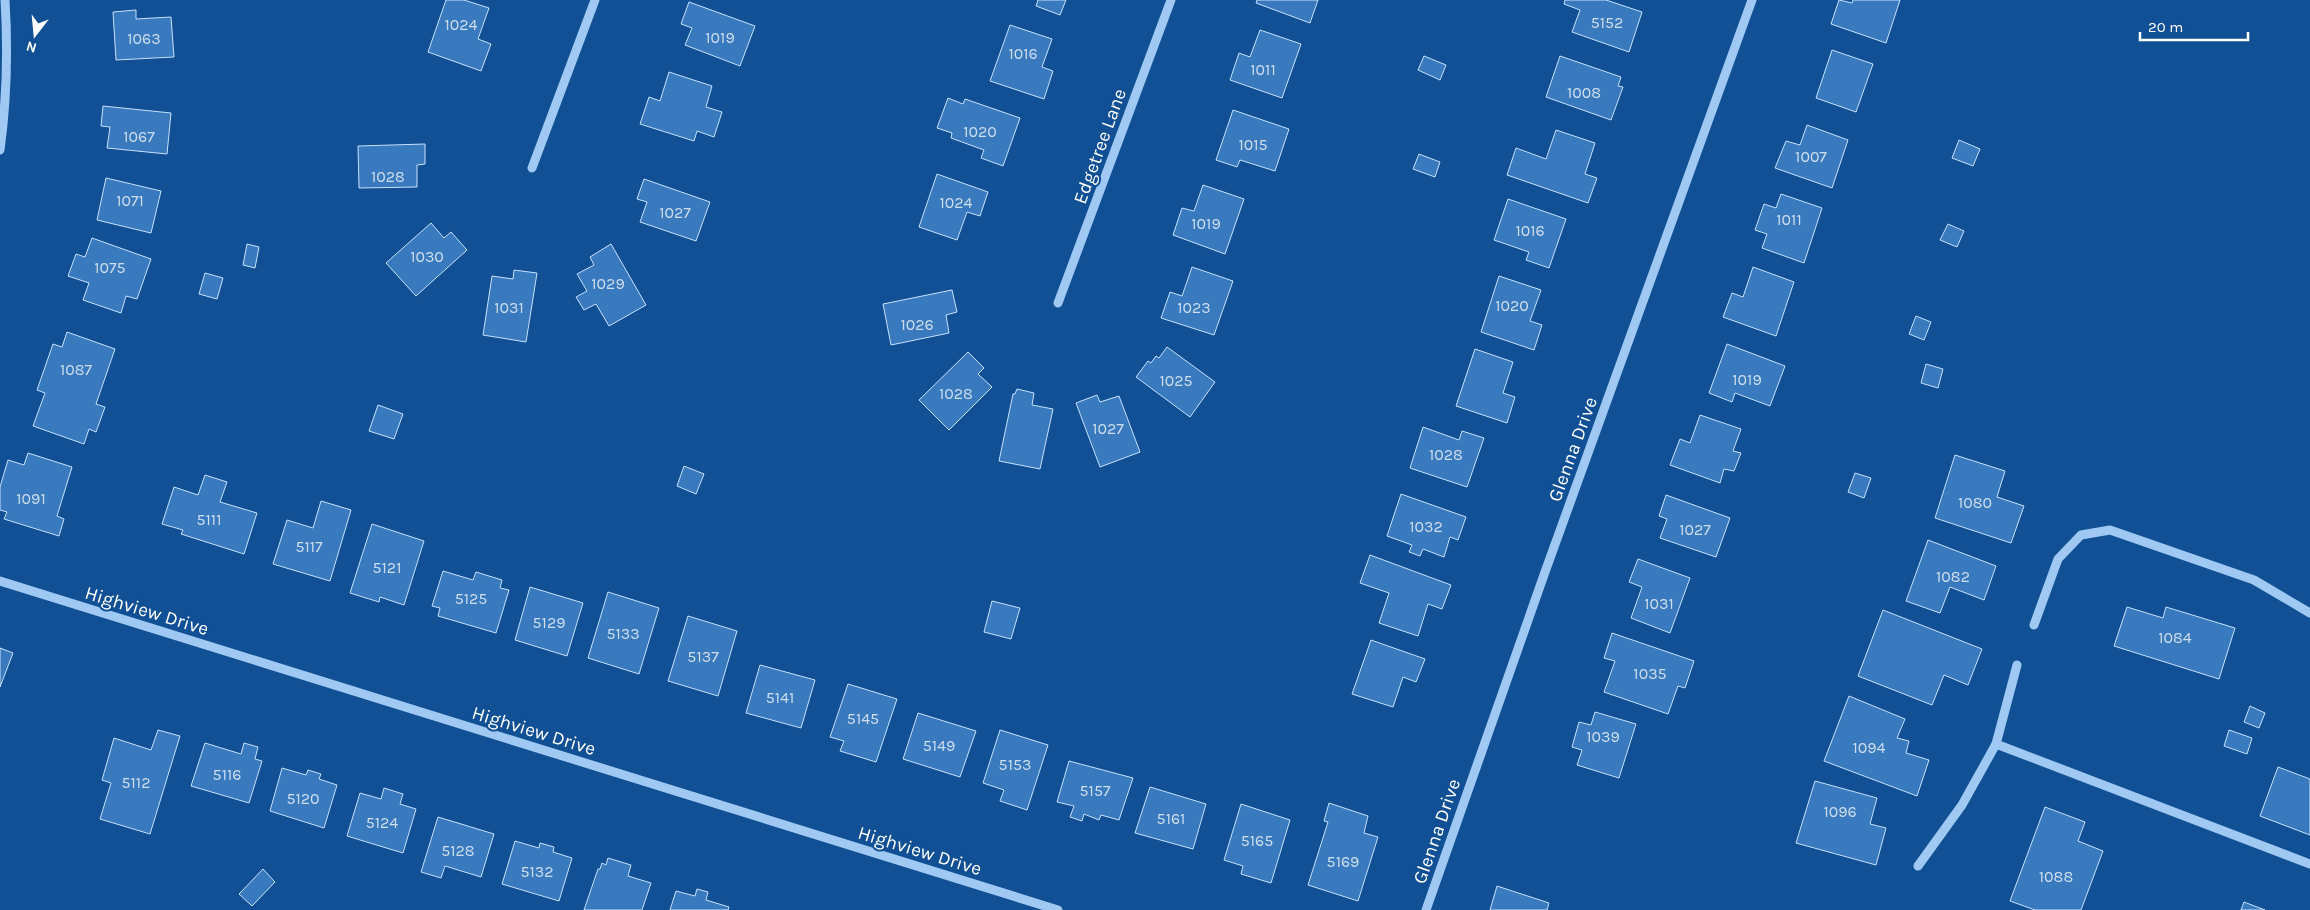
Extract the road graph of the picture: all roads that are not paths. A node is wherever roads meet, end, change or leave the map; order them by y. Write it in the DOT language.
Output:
graph roads {
  1 [pos="5,0"];
  2 [pos="595,0"];
  3 [pos="1171,0"];
  4 [pos="1752,0"];
  5 [pos="0,150"];
  6 [pos="532,168"];
  7 [pos="1058,303"];
  8 [pos="0,581"];
  9 [pos="2310,613"];
  10 [pos="2034,625"];
  11 [pos="2017,665"];
  12 [pos="1996,744"];
  13 [pos="2310,864"];
  14 [pos="1918,866"];
  15 [pos="1058,910"];
  16 [pos="1426,910"];
  1 -- 5 [label="street"];
  2 -- 6 [label="street"];
  3 -- 7 [label="street, Edgetree Lane"];
  4 -- 16 [label="street, Glenna Drive"];
  8 -- 15 [label="street, Highview Drive"];
  9 -- 10 [label="street"];
  11 -- 12 [label="street"];
  12 -- 13 [label="street"];
  12 -- 14 [label="street"];
}
